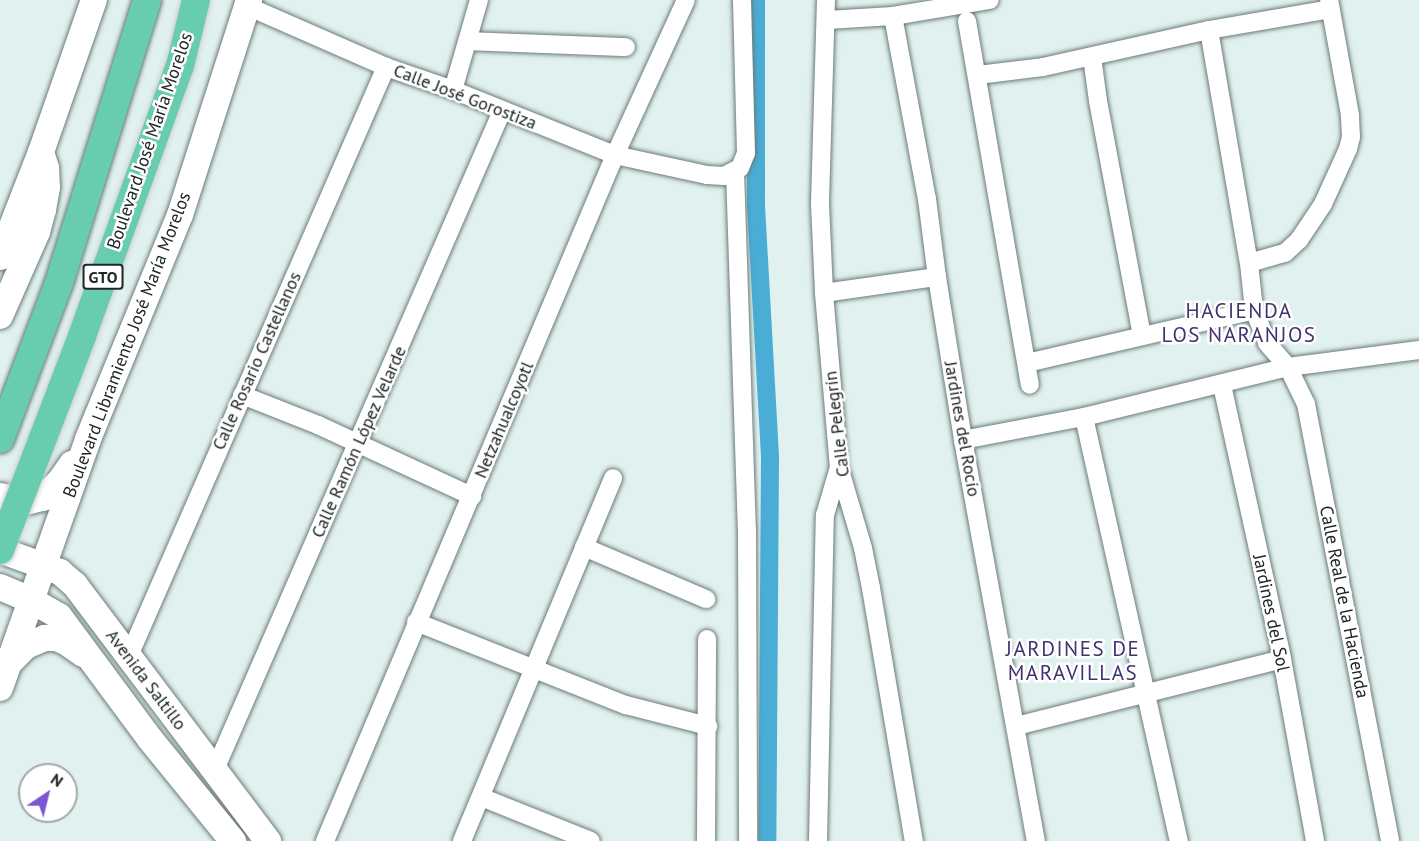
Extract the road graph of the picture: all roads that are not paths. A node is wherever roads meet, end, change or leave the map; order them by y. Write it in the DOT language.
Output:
graph roads {
  1 [pos="94,0"];
  2 [pos="147,0"];
  3 [pos="196,0"];
  4 [pos="479,0"];
  5 [pos="686,0"];
  6 [pos="742,0"];
  7 [pos="826,0"];
  8 [pos="988,0"];
  9 [pos="248,3"];
  10 [pos="1330,5"];
  11 [pos="893,16"];
  12 [pos="827,20"];
  13 [pos="967,21"];
  14 [pos="1209,30"];
  15 [pos="468,41"];
  16 [pos="626,47"];
  17 [pos="1092,57"];
  18 [pos="386,67"];
  19 [pos="978,75"];
  20 [pos="453,90"];
  21 [pos="502,111"];
  22 [pos="41,152"];
  23 [pos="615,155"];
  24 [pos="735,172"];
  25 [pos="0,257"];
  26 [pos="1249,263"];
  27 [pos="936,276"];
  28 [pos="824,293"];
  29 [pos="1254,310"];
  30 [pos="0,316"];
  31 [pos="1142,336"];
  32 [pos="1419,351"];
  33 [pos="1027,363"];
  34 [pos="1288,367"];
  35 [pos="1030,385"];
  36 [pos="1222,385"];
  37 [pos="242,394"];
  38 [pos="1084,417"];
  39 [pos="0,439"];
  40 [pos="88,439"];
  41 [pos="963,440"];
  42 [pos="358,444"];
  43 [pos="839,467"];
  44 [pos="613,478"];
  45 [pos="0,496"];
  46 [pos="472,496"];
  47 [pos="584,547"];
  48 [pos="0,550"];
  49 [pos="44,566"];
  50 [pos="0,587"];
  51 [pos="706,599"];
  52 [pos="31,600"];
  53 [pos="416,622"];
  54 [pos="707,639"];
  55 [pos="129,656"];
  56 [pos="1282,659"];
  57 [pos="11,661"];
  58 [pos="533,668"];
  59 [pos="99,669"];
  60 [pos="0,688"];
  61 [pos="1146,693"];
  62 [pos="708,726"];
  63 [pos="1016,726"];
  64 [pos="214,772"];
  65 [pos="481,797"];
  66 [pos="233,841"];
  67 [pos="268,841"];
  68 [pos="325,841"];
  69 [pos="462,841"];
  70 [pos="591,841"];
  71 [pos="706,841"];
  72 [pos="748,841"];
  73 [pos="818,841"];
  74 [pos="914,841"];
  75 [pos="1036,841"];
  76 [pos="1179,841"];
  77 [pos="1315,841"];
  78 [pos="1390,841"];
  1 -- 22 [label="street"];
  2 -- 39 [label="main road, GTO"];
  3 -- 48 [label="main road, Boulevard José María Morelos / GTO, bridge"];
  4 -- 15 [label="street"];
  5 -- 23 [label="street, Netzahualcoyotl"];
  6 -- 24 [label="street"];
  7 -- 12 [label="street, Calle Pelegrín"];
  8 -- 11 [label="street"];
  9 -- 18 [label="street, Calle José Gorostiza"];
  9 -- 40 [label="street, Boulevard Libramiento José María Morelos"];
  10 -- 14 [label="street"];
  10 -- 26 [label="street"];
  11 -- 12 [label="street"];
  11 -- 27 [label="street, Jardines del Rocío"];
  12 -- 28 [label="street, Calle Pelegrín"];
  13 -- 19 [label="street"];
  14 -- 17 [label="street"];
  14 -- 26 [label="street, Calle Real de la Hacienda"];
  15 -- 16 [label="street"];
  15 -- 20 [label="street"];
  17 -- 19 [label="street"];
  17 -- 31 [label="street"];
  18 -- 20 [label="street, Calle José Gorostiza"];
  18 -- 37 [label="street, Calle Rosario Castellanos"];
  19 -- 33 [label="street"];
  20 -- 21 [label="street, Calle José Gorostiza"];
  21 -- 23 [label="street, Calle José Gorostiza"];
  21 -- 42 [label="street, Calle Ramón López Velarde"];
  22 -- 25 [label="street"];
  22 -- 30 [label="street"];
  23 -- 24 [label="street, Calle José Gorostiza"];
  23 -- 46 [label="street, Netzahualcoyotl"];
  24 -- 72 [label="street"];
  26 -- 29 [label="street, Calle Real de la Hacienda"];
  27 -- 28 [label="street"];
  27 -- 41 [label="street, Jardines del Rocío"];
  28 -- 43 [label="street, Calle Pelegrín"];
  29 -- 31 [label="street"];
  29 -- 34 [label="street, Calle Real de la Hacienda"];
  31 -- 33 [label="street"];
  32 -- 34 [label="street"];
  33 -- 35 [label="street"];
  34 -- 36 [label="street"];
  34 -- 78 [label="street, Calle Real de la Hacienda"];
  36 -- 38 [label="street"];
  36 -- 56 [label="street, Jardines del Sol"];
  37 -- 42 [label="street"];
  37 -- 55 [label="street, Calle Rosario Castellanos"];
  38 -- 41 [label="street"];
  38 -- 61 [label="street"];
  40 -- 45 [label="street"];
  40 -- 49 [label="street, Boulevard Libramiento José María Morelos"];
  41 -- 63 [label="street, Jardines del Rocío"];
  42 -- 46 [label="street"];
  42 -- 64 [label="street, Calle Ramón López Velarde"];
  43 -- 73 [label="street"];
  43 -- 74 [label="street, Calle Pelegrín"];
  44 -- 47 [label="street"];
  46 -- 53 [label="street, Netzahualcoyotl"];
  47 -- 51 [label="street"];
  47 -- 58 [label="street"];
  48 -- 49 [label="street, Avenida Saltillo"];
  49 -- 52 [label="street, Boulevard Libramiento José María Morelos"];
  49 -- 55 [label="street, Avenida Saltillo"];
  50 -- 52 [label="street, Avenida Saltillo"];
  52 -- 57 [label="street, Boulevard Libramiento José María Morelos"];
  52 -- 59 [label="street, Avenida Saltillo"];
  53 -- 58 [label="street"];
  53 -- 68 [label="street, Netzahualcoyotl"];
  54 -- 62 [label="street"];
  55 -- 64 [label="street, Avenida Saltillo"];
  56 -- 61 [label="street"];
  56 -- 77 [label="street, Jardines del Sol"];
  57 -- 59 [label="street"];
  57 -- 60 [label="street, Boulevard Libramiento José María Morelos"];
  58 -- 62 [label="street"];
  58 -- 65 [label="street"];
  59 -- 66 [label="street, Avenida Saltillo"];
  61 -- 63 [label="street"];
  61 -- 76 [label="street"];
  62 -- 71 [label="street"];
  63 -- 75 [label="street, Jardines del Rocío"];
  64 -- 67 [label="street, Avenida Saltillo"];
  65 -- 69 [label="street"];
  65 -- 70 [label="street"];
}
